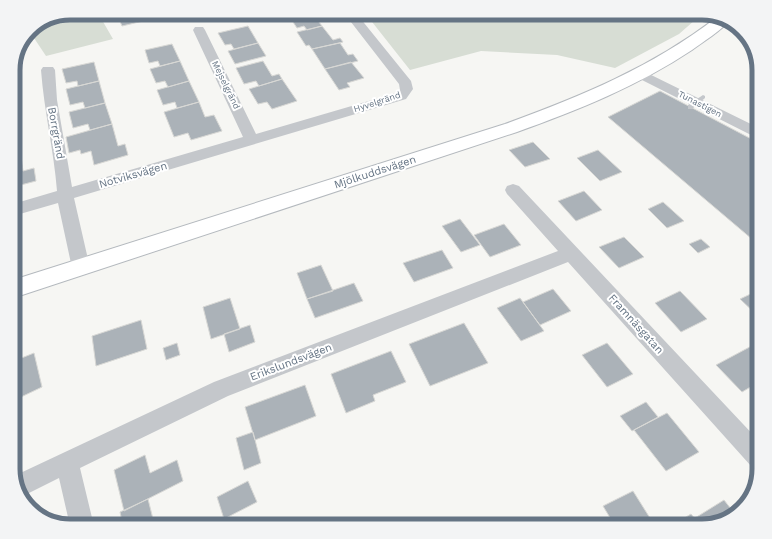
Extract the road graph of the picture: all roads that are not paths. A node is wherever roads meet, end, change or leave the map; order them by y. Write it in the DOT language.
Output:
graph roads {
  1 [pos="356,20"];
  2 [pos="718,23"];
  3 [pos="199,30"];
  4 [pos="48,70"];
  5 [pos="641,74"];
  6 [pos="752,130"];
  7 [pos="252,140"];
  8 [pos="513,190"];
  9 [pos="65,195"];
  10 [pos="20,208"];
  11 [pos="572,253"];
  12 [pos="81,268"];
  13 [pos="20,287"];
  14 [pos="752,450"];
  15 [pos="67,463"];
  16 [pos="23,484"];
  17 [pos="80,519"];
  1 -- 7 [label="street, Hyvelgränd"];
  2 -- 5 [label="street, Mjölkuddsvägen"];
  3 -- 7 [label="street, Mejselgränd"];
  4 -- 9 [label="street, Borrgränd"];
  5 -- 6 [label="street, Tunastigen"];
  5 -- 12 [label="street, Mjölkuddsvägen"];
  7 -- 9 [label="street, Notviksvägen"];
  8 -- 11 [label="street, Framnäsgatan"];
  9 -- 10 [label="street, Notviksvägen"];
  9 -- 12 [label="street, Borrgränd"];
  11 -- 14 [label="street, Framnäsgatan"];
  11 -- 15 [label="street, Erikslundsvägen"];
  12 -- 13 [label="street, Mjölkuddsvägen"];
  15 -- 16 [label="street, Erikslundsvägen"];
  15 -- 17 [label="street"];
}
